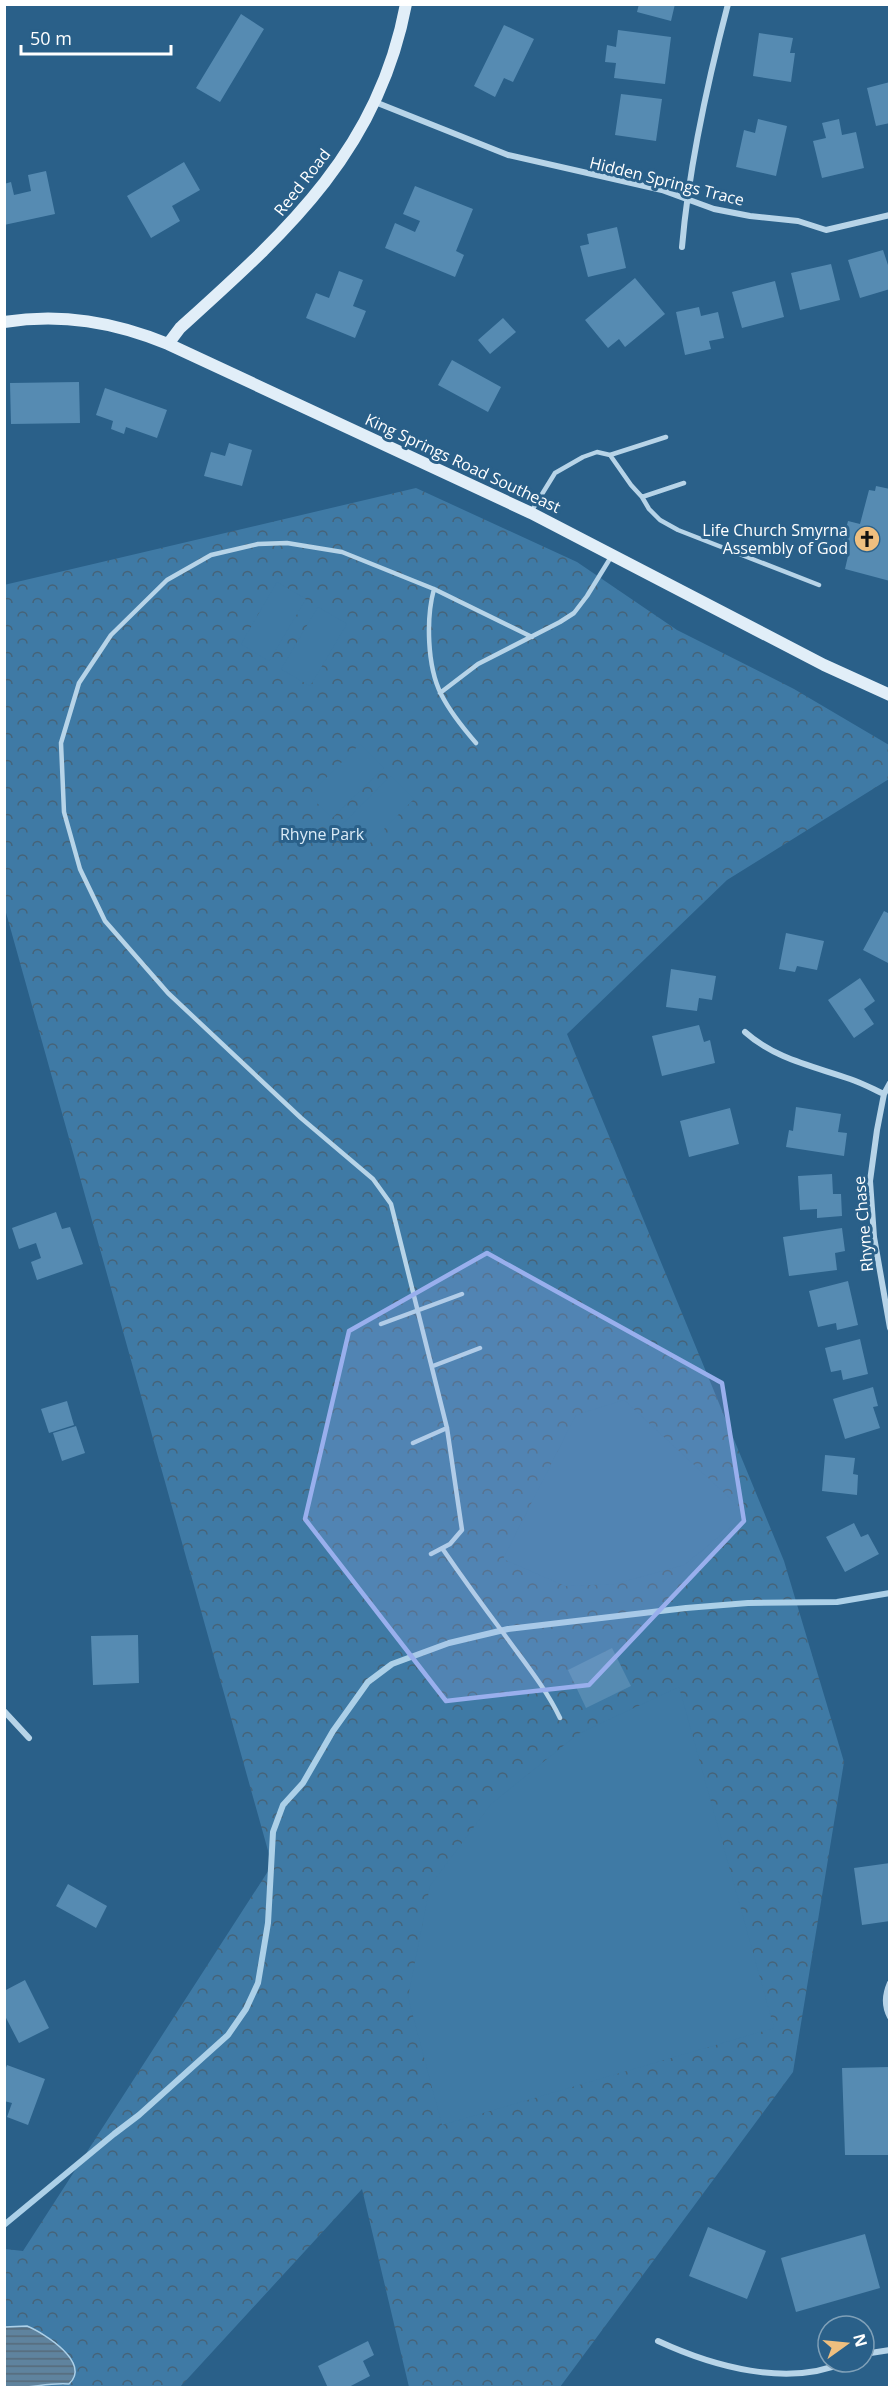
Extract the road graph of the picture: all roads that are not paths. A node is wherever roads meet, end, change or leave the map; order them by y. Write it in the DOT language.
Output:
graph roads {
  1 [pos="406,4"];
  2 [pos="728,4"];
  3 [pos="375,102"];
  4 [pos="686,199"];
  5 [pos="890,215"];
  6 [pos="682,247"];
  7 [pos="4,322"];
  8 [pos="168,344"];
  9 [pos="666,437"];
  10 [pos="610,455"];
  11 [pos="684,483"];
  12 [pos="642,497"];
  13 [pos="531,513"];
  14 [pos="613,555"];
  15 [pos="819,585"];
  16 [pos="434,589"];
  17 [pos="532,636"];
  18 [pos="440,693"];
  19 [pos="890,695"];
  20 [pos="476,743"];
  21 [pos="745,1032"];
  22 [pos="890,1083"];
  23 [pos="884,1094"];
  24 [pos="462,1294"];
  25 [pos="418,1308"];
  26 [pos="381,1324"];
  27 [pos="890,1328"];
  28 [pos="480,1348"];
  29 [pos="433,1366"];
  30 [pos="447,1428"];
  31 [pos="412,1443"];
  32 [pos="442,1548"];
  33 [pos="431,1554"];
  34 [pos="4,1711"];
  35 [pos="560,1718"];
  36 [pos="28,1738"];
  37 [pos="890,1983"];
  38 [pos="890,2016"];
  39 [pos="658,2341"];
  40 [pos="816,2371"];
  1 -- 3 [label="street, Reed Road"];
  2 -- 4 [label="street"];
  3 -- 4 [label="street, Hidden Springs Trace"];
  3 -- 8 [label="street, Reed Road"];
  4 -- 5 [label="street, Hidden Springs Trace"];
  4 -- 6 [label="street"];
  7 -- 8 [label="street, King Springs Road Southeast"];
  8 -- 13 [label="street, King Springs Road Southeast"];
  9 -- 10 [label="lane"];
  10 -- 12 [label="lane"];
  10 -- 13 [label="lane"];
  11 -- 12 [label="lane"];
  12 -- 15 [label="lane"];
  13 -- 14 [label="street, King Springs Road Southeast"];
  14 -- 17 [label="lane"];
  14 -- 19 [label="street, King Springs Road Southeast"];
  16 -- 17 [label="lane"];
  16 -- 18 [label="lane"];
  16 -- 25 [label="lane"];
  17 -- 18 [label="lane"];
  18 -- 20 [label="lane"];
  21 -- 23 [label="street"];
  22 -- 23 [label="street, Rhyne Chase"];
  23 -- 27 [label="street, Rhyne Chase"];
  24 -- 25 [label="lane"];
  25 -- 26 [label="lane"];
  25 -- 29 [label="lane"];
  28 -- 29 [label="lane"];
  29 -- 30 [label="lane"];
  30 -- 31 [label="lane"];
  30 -- 32 [label="lane"];
  32 -- 33 [label="lane"];
  32 -- 35 [label="lane"];
  34 -- 36 [label="street"];
  37 -- 38 [label="street"];
  39 -- 40 [label="street"];
}
